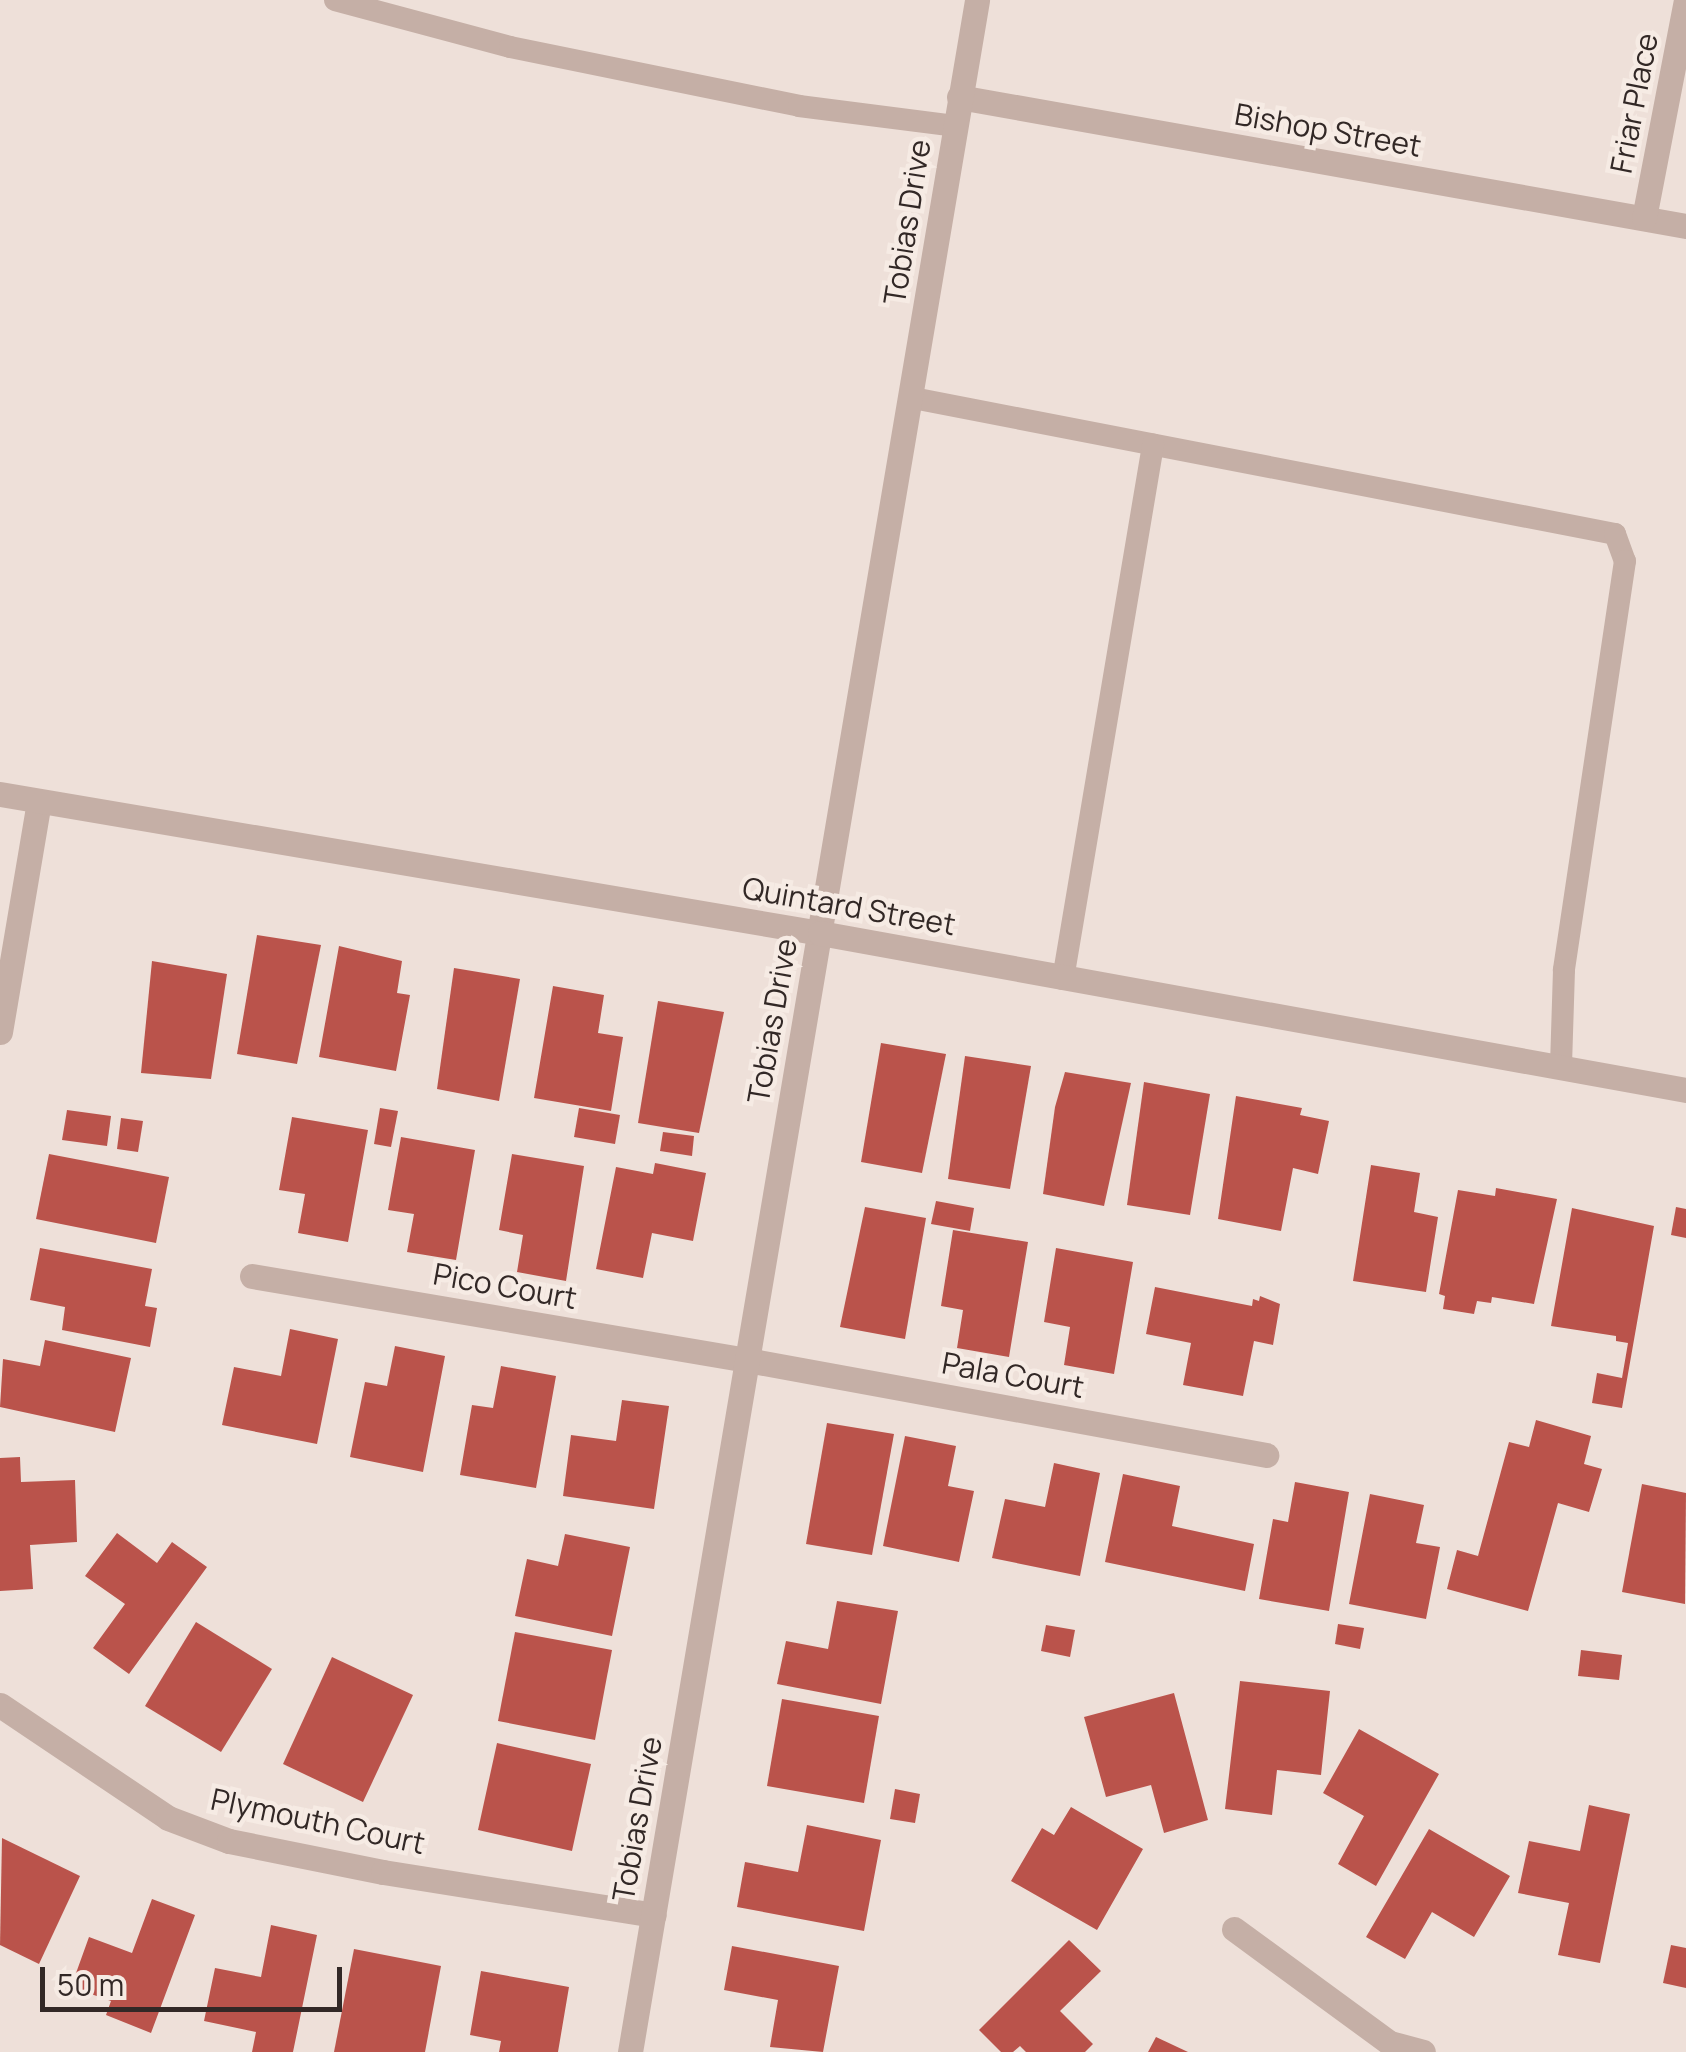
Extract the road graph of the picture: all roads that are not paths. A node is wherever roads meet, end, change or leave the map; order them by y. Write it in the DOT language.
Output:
graph roads {
  1 [pos="335,0"];
  2 [pos="977,0"];
  3 [pos="1686,0"];
  4 [pos="959,97"];
  5 [pos="955,126"];
  6 [pos="1644,218"];
  7 [pos="1686,226"];
  8 [pos="912,398"];
  9 [pos="1153,445"];
  10 [pos="0,794"];
  11 [pos="39,801"];
  12 [pos="820,933"];
  13 [pos="1063,978"];
  14 [pos="0,1032"];
  15 [pos="1561,1068"];
  16 [pos="1686,1090"];
  17 [pos="252,1276"];
  18 [pos="747,1360"];
  19 [pos="1266,1455"];
  20 [pos="0,1705"];
  21 [pos="654,1914"];
  22 [pos="1234,1929"];
  23 [pos="630,2052"];
  24 [pos="1423,2052"];
  1 -- 5 [label="lane"];
  2 -- 4 [label="street, Tobias Drive"];
  3 -- 6 [label="street, Friar Place"];
  4 -- 5 [label="street, Tobias Drive"];
  4 -- 6 [label="street, Bishop Street"];
  5 -- 8 [label="street, Tobias Drive"];
  6 -- 7 [label="street, Bishop Street"];
  8 -- 9 [label="lane"];
  8 -- 12 [label="street, Tobias Drive"];
  9 -- 13 [label="lane"];
  9 -- 15 [label="lane"];
  10 -- 11 [label="street, Quintard Street"];
  11 -- 12 [label="street, Quintard Street"];
  11 -- 14 [label="street"];
  12 -- 13 [label="street, Quintard Street"];
  12 -- 18 [label="street, Tobias Drive"];
  13 -- 15 [label="street, Quintard Street"];
  15 -- 16 [label="street, Quintard Street"];
  17 -- 18 [label="street, Pico Court"];
  18 -- 19 [label="street, Pala Court"];
  18 -- 21 [label="street, Tobias Drive"];
  20 -- 21 [label="street, Plymouth Court"];
  21 -- 23 [label="street, Tobias Drive"];
  22 -- 24 [label="street"];
}
